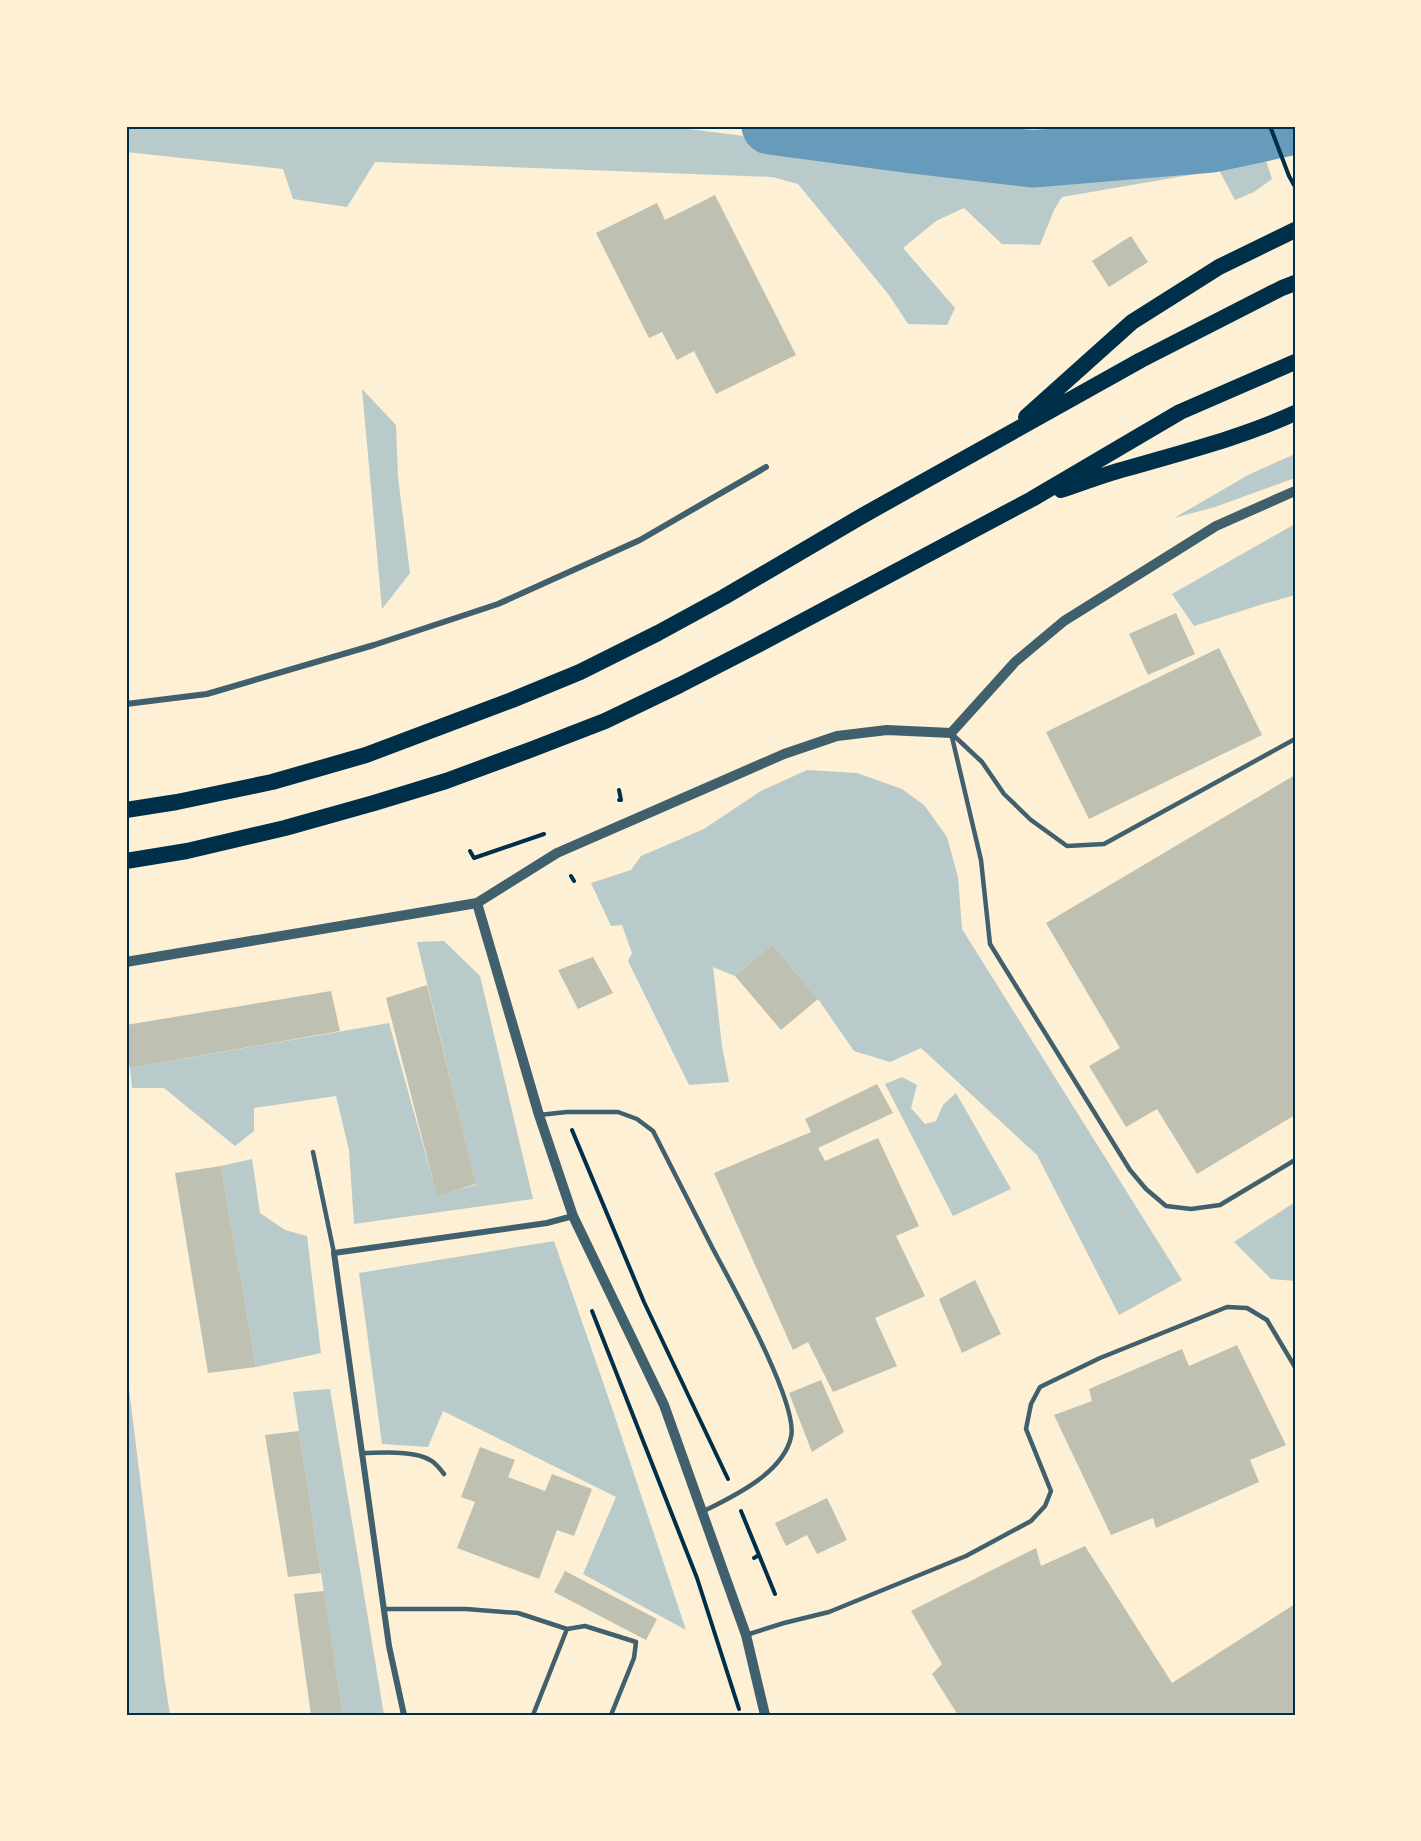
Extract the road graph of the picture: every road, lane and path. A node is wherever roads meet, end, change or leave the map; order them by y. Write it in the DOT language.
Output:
graph roads {
  1 [pos="1270,126"];
  2 [pos="1294,185"];
  3 [pos="1295,230"];
  4 [pos="1295,283"];
  5 [pos="1295,362"];
  6 [pos="1295,413"];
  7 [pos="1003,437"];
  8 [pos="766,468"];
  9 [pos="1295,491"];
  10 [pos="1032,499"];
  11 [pos="126,704"];
  12 [pos="951,733"];
  13 [pos="1295,739"];
  14 [pos="619,790"];
  15 [pos="611,804"];
  16 [pos="126,810"];
  17 [pos="549,832"];
  18 [pos="470,851"];
  19 [pos="126,861"];
  20 [pos="571,876"];
  21 [pos="574,881"];
  22 [pos="477,903"];
  23 [pos="126,962"];
  24 [pos="567,1112"];
  25 [pos="539,1115"];
  26 [pos="313,1152"];
  27 [pos="1295,1160"];
  28 [pos="573,1216"];
  29 [pos="334,1253"];
  30 [pos="589,1303"];
  31 [pos="1295,1367"];
  32 [pos="363,1453"];
  33 [pos="444,1474"];
  34 [pos="735,1495"];
  35 [pos="702,1512"];
  36 [pos="759,1555"];
  37 [pos="754,1558"];
  38 [pos="775,1594"];
  39 [pos="385,1610"];
  40 [pos="567,1629"];
  41 [pos="746,1635"];
  42 [pos="404,1715"];
  43 [pos="533,1715"];
  44 [pos="611,1715"];
  45 [pos="741,1715"];
  46 [pos="765,1715"];
  1 -- 2 [label="path"];
  3 -- 7 [label="highway"];
  4 -- 7 [label="highway"];
  5 -- 10 [label="highway"];
  6 -- 10 [label="highway"];
  7 -- 16 [label="highway"];
  8 -- 11 [label="street"];
  9 -- 12 [label="street"];
  10 -- 19 [label="highway"];
  12 -- 13 [label="lane"];
  12 -- 22 [label="street"];
  12 -- 27 [label="lane"];
  14 -- 15 [label="path"];
  17 -- 18 [label="path"];
  20 -- 21 [label="path"];
  22 -- 23 [label="street"];
  22 -- 25 [label="street"];
  24 -- 25 [label="lane"];
  24 -- 34 [label="path"];
  24 -- 34 [label="lane"];
  25 -- 28 [label="street"];
  26 -- 29 [label="lane"];
  28 -- 29 [label="street"];
  28 -- 35 [label="street"];
  29 -- 32 [label="street"];
  30 -- 45 [label="path"];
  31 -- 41 [label="lane"];
  32 -- 33 [label="lane"];
  32 -- 39 [label="street"];
  34 -- 35 [label="lane"];
  34 -- 36 [label="path"];
  35 -- 41 [label="street"];
  36 -- 37 [label="path"];
  36 -- 38 [label="path"];
  39 -- 40 [label="lane"];
  39 -- 42 [label="street"];
  40 -- 43 [label="lane"];
  40 -- 44 [label="lane"];
  41 -- 46 [label="street"];
}
